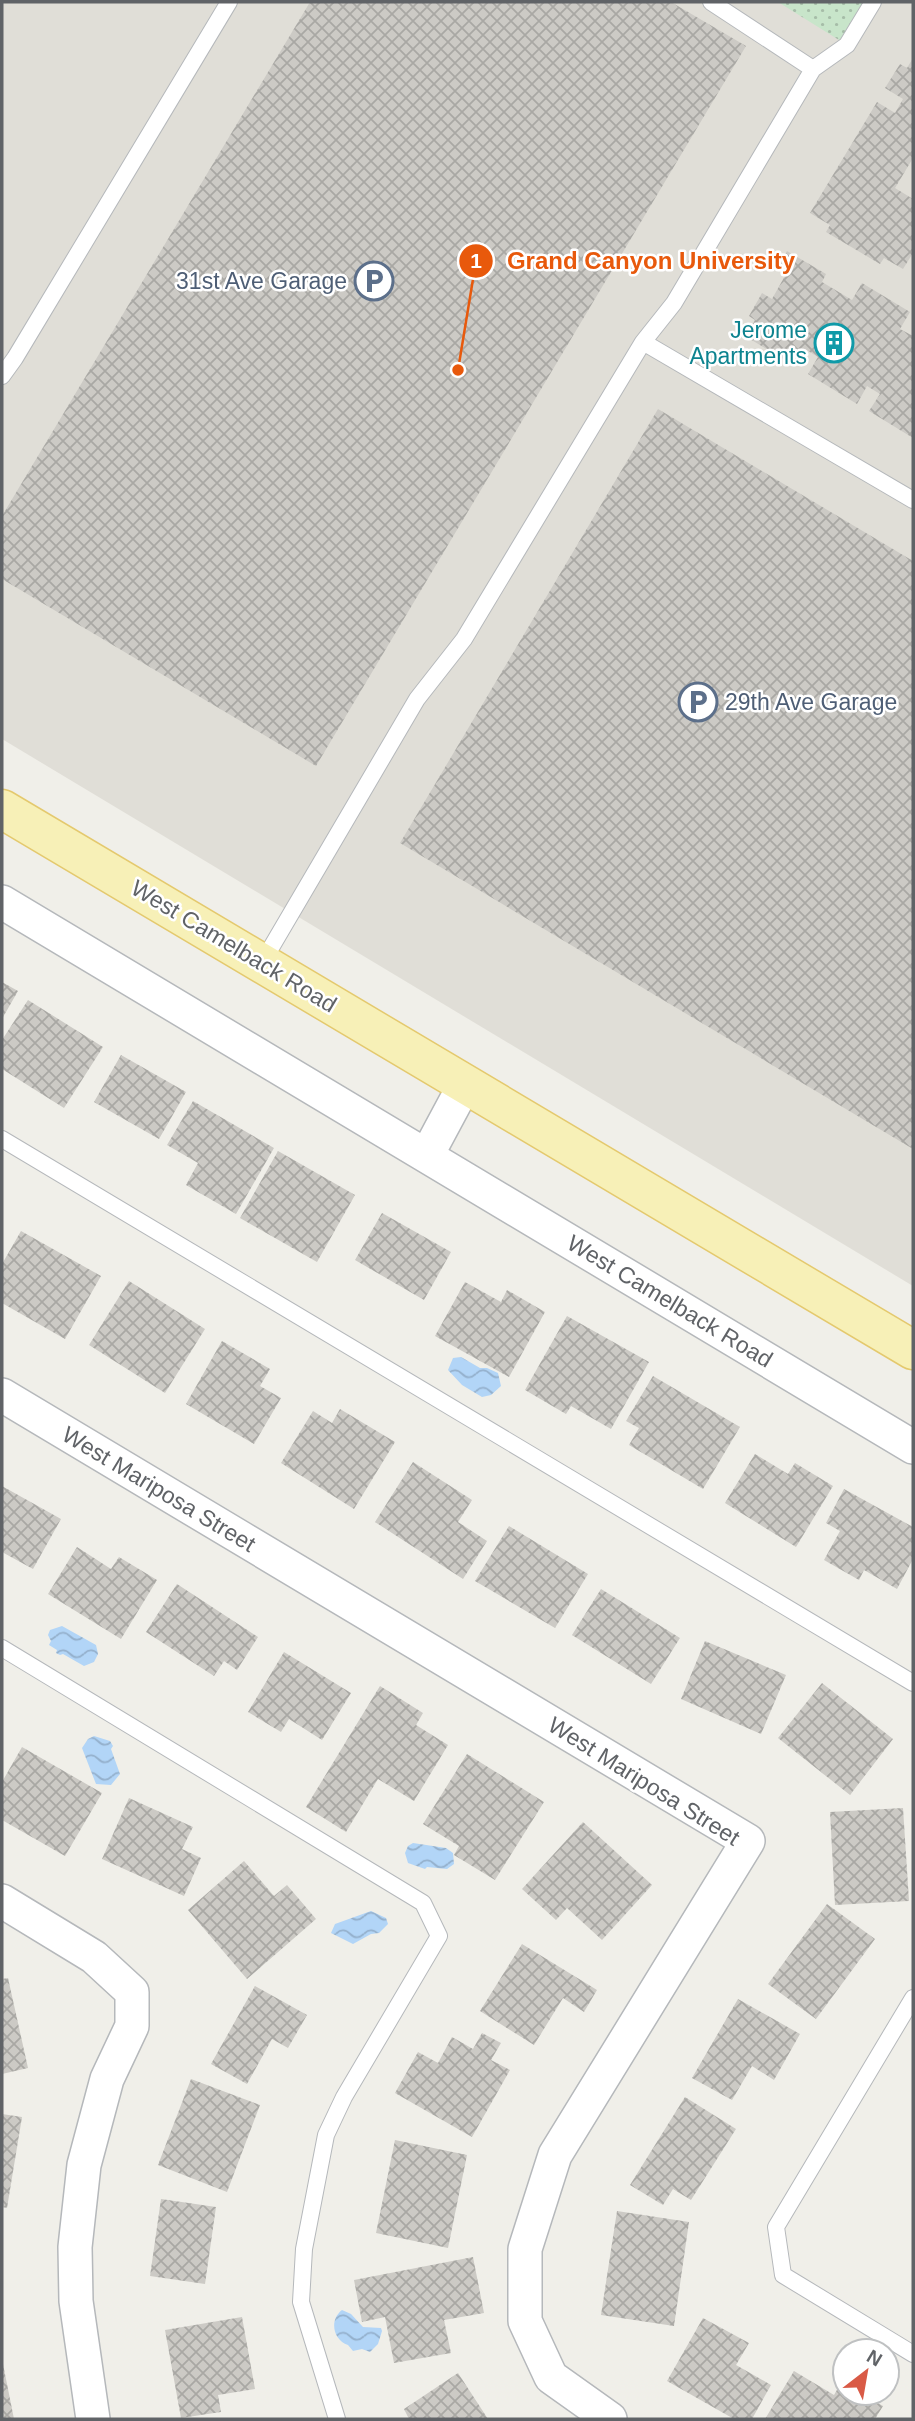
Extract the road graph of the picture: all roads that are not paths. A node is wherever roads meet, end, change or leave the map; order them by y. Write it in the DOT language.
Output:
graph roads {
  1 [pos="229,2"];
  2 [pos="711,2"];
  3 [pos="873,2"];
  4 [pos="813,69"];
  5 [pos="643,342"];
  6 [pos="2,376"];
  7 [pos="913,500"];
  8 [pos="2,809"];
  9 [pos="2,902"];
  10 [pos="262,963"];
  11 [pos="465,1084"];
  12 [pos="2,1139"];
  13 [pos="427,1155"];
  14 [pos="913,1350"];
  15 [pos="2,1395"];
  16 [pos="913,1447"];
  17 [pos="2,1648"];
  18 [pos="913,1683"];
  19 [pos="2,1902"];
  20 [pos="913,1998"];
  21 [pos="913,2354"];
  22 [pos="93,2419"];
  23 [pos="337,2419"];
  24 [pos="610,2419"];
  1 -- 6 [label="lane"];
  2 -- 4 [label="lane"];
  3 -- 4 [label="lane"];
  4 -- 5 [label="lane"];
  5 -- 7 [label="lane"];
  5 -- 10 [label="lane"];
  8 -- 10 [label="main road, West Camelback Road"];
  9 -- 13 [label="street, West Camelback Road"];
  10 -- 11 [label="main road, West Camelback Road"];
  11 -- 13 [label="street"];
  11 -- 14 [label="main road, West Camelback Road"];
  12 -- 18 [label="lane"];
  13 -- 16 [label="street, West Camelback Road"];
  15 -- 24 [label="street, West Mariposa Street"];
  17 -- 23 [label="lane"];
  19 -- 22 [label="street"];
  20 -- 21 [label="lane"];
}
